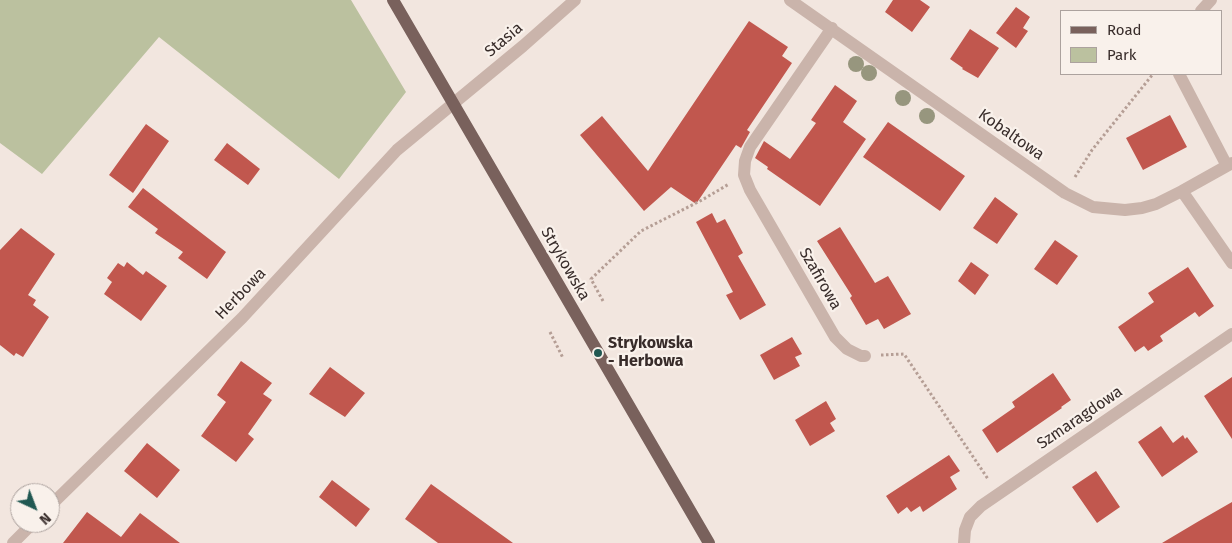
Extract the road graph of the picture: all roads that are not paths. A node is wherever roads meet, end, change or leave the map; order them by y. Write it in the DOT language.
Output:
graph roads {
  1 [pos="393,0"];
  2 [pos="575,0"];
  3 [pos="790,0"];
  4 [pos="1211,0"];
  5 [pos="1201,10"];
  6 [pos="832,28"];
  7 [pos="1180,75"];
  8 [pos="453,104"];
  9 [pos="1229,165"];
  10 [pos="1182,191"];
  11 [pos="1232,263"];
  12 [pos="1232,334"];
  13 [pos="866,356"];
  14 [pos="60,496"];
  15 [pos="23,533"];
  16 [pos="13,543"];
  17 [pos="709,543"];
  18 [pos="964,543"];
  1 -- 8 [label="main road, Strykowska"];
  2 -- 8 [label="street, Stasia"];
  3 -- 6 [label="street, Kobaltowa"];
  4 -- 5 [label="street"];
  6 -- 10 [label="street, Kobaltowa"];
  6 -- 13 [label="street, Szafirowa"];
  7 -- 9 [label="street"];
  8 -- 14 [label="street, Herbowa"];
  8 -- 17 [label="main road, Strykowska"];
  9 -- 10 [label="street, Kobaltowa"];
  10 -- 11 [label="street"];
  12 -- 18 [label="street, Szmaragdowa"];
  15 -- 16 [label="street"];
}
